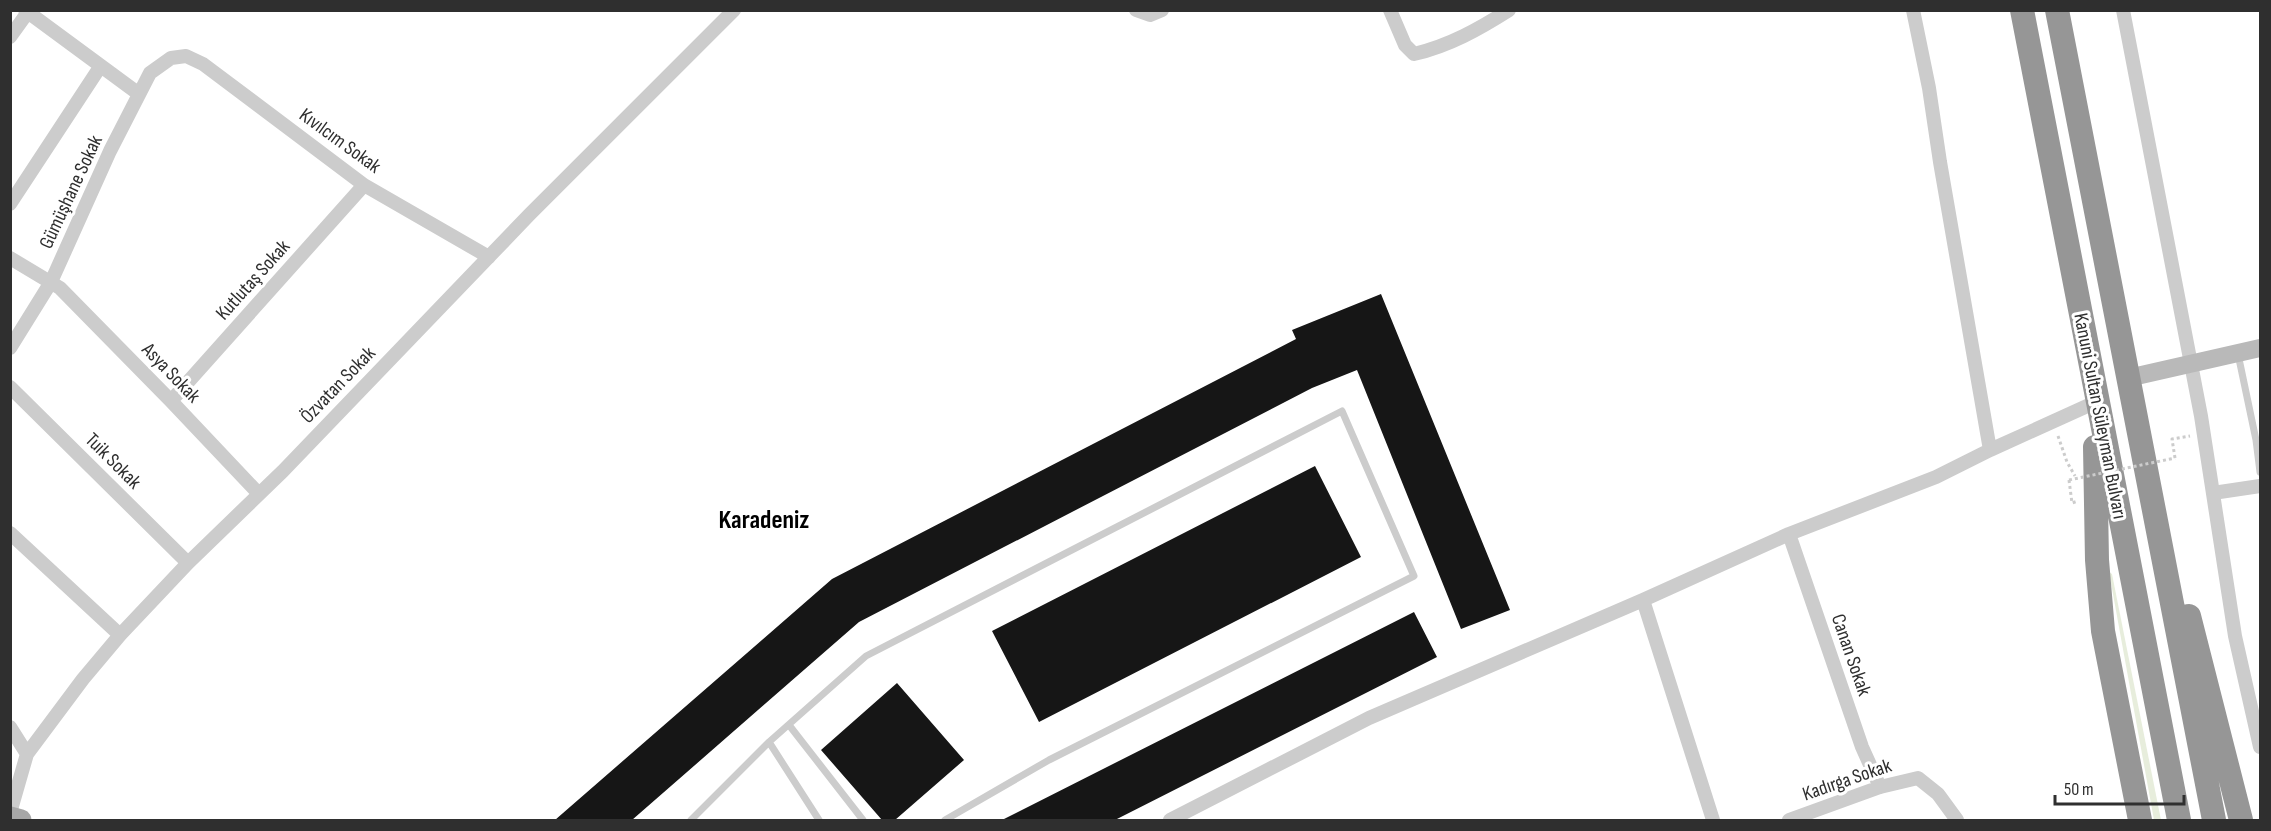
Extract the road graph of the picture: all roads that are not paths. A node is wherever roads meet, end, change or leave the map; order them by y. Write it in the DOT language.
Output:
graph roads {
  1 [pos="734,10"];
  2 [pos="1390,10"];
  3 [pos="1509,10"];
  4 [pos="1913,10"];
  5 [pos="2022,10"];
  6 [pos="2057,10"];
  7 [pos="2123,10"];
  8 [pos="27,11"];
  9 [pos="10,36"];
  10 [pos="171,58"];
  11 [pos="100,67"];
  12 [pos="139,94"];
  13 [pos="364,185"];
  14 [pos="10,204"];
  15 [pos="489,257"];
  16 [pos="10,258"];
  17 [pos="51,282"];
  18 [pos="10,348"];
  19 [pos="2260,348"];
  20 [pos="2238,354"];
  21 [pos="2191,364"];
  22 [pos="2128,378"];
  23 [pos="10,387"];
  24 [pos="171,401"];
  25 [pos="2096,402"];
  26 [pos="2141,445"];
  27 [pos="1990,450"];
  28 [pos="2260,472"];
  29 [pos="2260,486"];
  30 [pos="2213,493"];
  31 [pos="259,494"];
  32 [pos="10,533"];
  33 [pos="1789,534"];
  34 [pos="188,563"];
  35 [pos="1643,600"];
  36 [pos="120,635"];
  37 [pos="789,725"];
  38 [pos="10,727"];
  39 [pos="769,742"];
  40 [pos="2260,747"];
  41 [pos="27,754"];
  42 [pos="1880,786"];
  43 [pos="10,815"];
  44 [pos="21,820"];
  45 [pos="691,820"];
  46 [pos="819,820"];
  47 [pos="863,820"];
  48 [pos="945,820"];
  49 [pos="1170,820"];
  50 [pos="1713,820"];
  51 [pos="1789,820"];
  52 [pos="1957,820"];
  53 [pos="2140,820"];
  54 [pos="2179,820"];
  55 [pos="2214,820"];
  56 [pos="2241,820"];
  1 -- 15 [label="street, Özvatan Sokak"];
  2 -- 3 [label="street"];
  4 -- 27 [label="street"];
  5 -- 25 [label="highway, Kanuni Sultan Süleyman Bulvarı"];
  6 -- 22 [label="highway, Kanuni Sultan Süleyman Bulvarı"];
  7 -- 21 [label="street"];
  8 -- 9 [label="street"];
  8 -- 11 [label="street"];
  10 -- 12 [label="street, Gümüşhane Sokak"];
  10 -- 13 [label="street, Kıvılcım Sokak"];
  11 -- 12 [label="street"];
  11 -- 14 [label="street"];
  12 -- 17 [label="street, Gümüşhane Sokak"];
  13 -- 15 [label="street, Kıvılcım Sokak"];
  13 -- 24 [label="street, Kutlutaş Sokak"];
  15 -- 31 [label="street, Özvatan Sokak"];
  16 -- 17 [label="street, Asya Sokak"];
  17 -- 18 [label="street, Gümüşhane Sokak"];
  17 -- 24 [label="street, Asya Sokak"];
  19 -- 20 [label="street"];
  20 -- 21 [label="street"];
  20 -- 28 [label="lane"];
  21 -- 22 [label="street"];
  21 -- 30 [label="street"];
  22 -- 26 [label="highway, Kanuni Sultan Süleyman Bulvarı"];
  23 -- 34 [label="street, Tuik Sokak"];
  24 -- 31 [label="street, Asya Sokak"];
  25 -- 27 [label="street"];
  25 -- 53 [label="highway"];
  25 -- 54 [label="highway, Kanuni Sultan Süleyman Bulvarı"];
  26 -- 55 [label="highway, Kanuni Sultan Süleyman Bulvarı"];
  26 -- 56 [label="highway"];
  27 -- 33 [label="street"];
  29 -- 30 [label="street"];
  30 -- 40 [label="street"];
  31 -- 34 [label="street, Özvatan Sokak"];
  32 -- 36 [label="street"];
  33 -- 35 [label="street"];
  33 -- 42 [label="street, Canan Sokak"];
  34 -- 36 [label="street, Özvatan Sokak"];
  35 -- 49 [label="street"];
  35 -- 50 [label="street"];
  36 -- 41 [label="street, Özvatan Sokak"];
  37 -- 39 [label="lane"];
  37 -- 47 [label="lane"];
  37 -- 48 [label="lane"];
  38 -- 41 [label="street"];
  39 -- 45 [label="lane"];
  39 -- 46 [label="lane"];
  41 -- 43 [label="street, Özvatan Sokak"];
  42 -- 51 [label="street, Kadırga Sokak"];
  42 -- 52 [label="street, Kadırga Sokak"];
  43 -- 44 [label="main road"];
}
